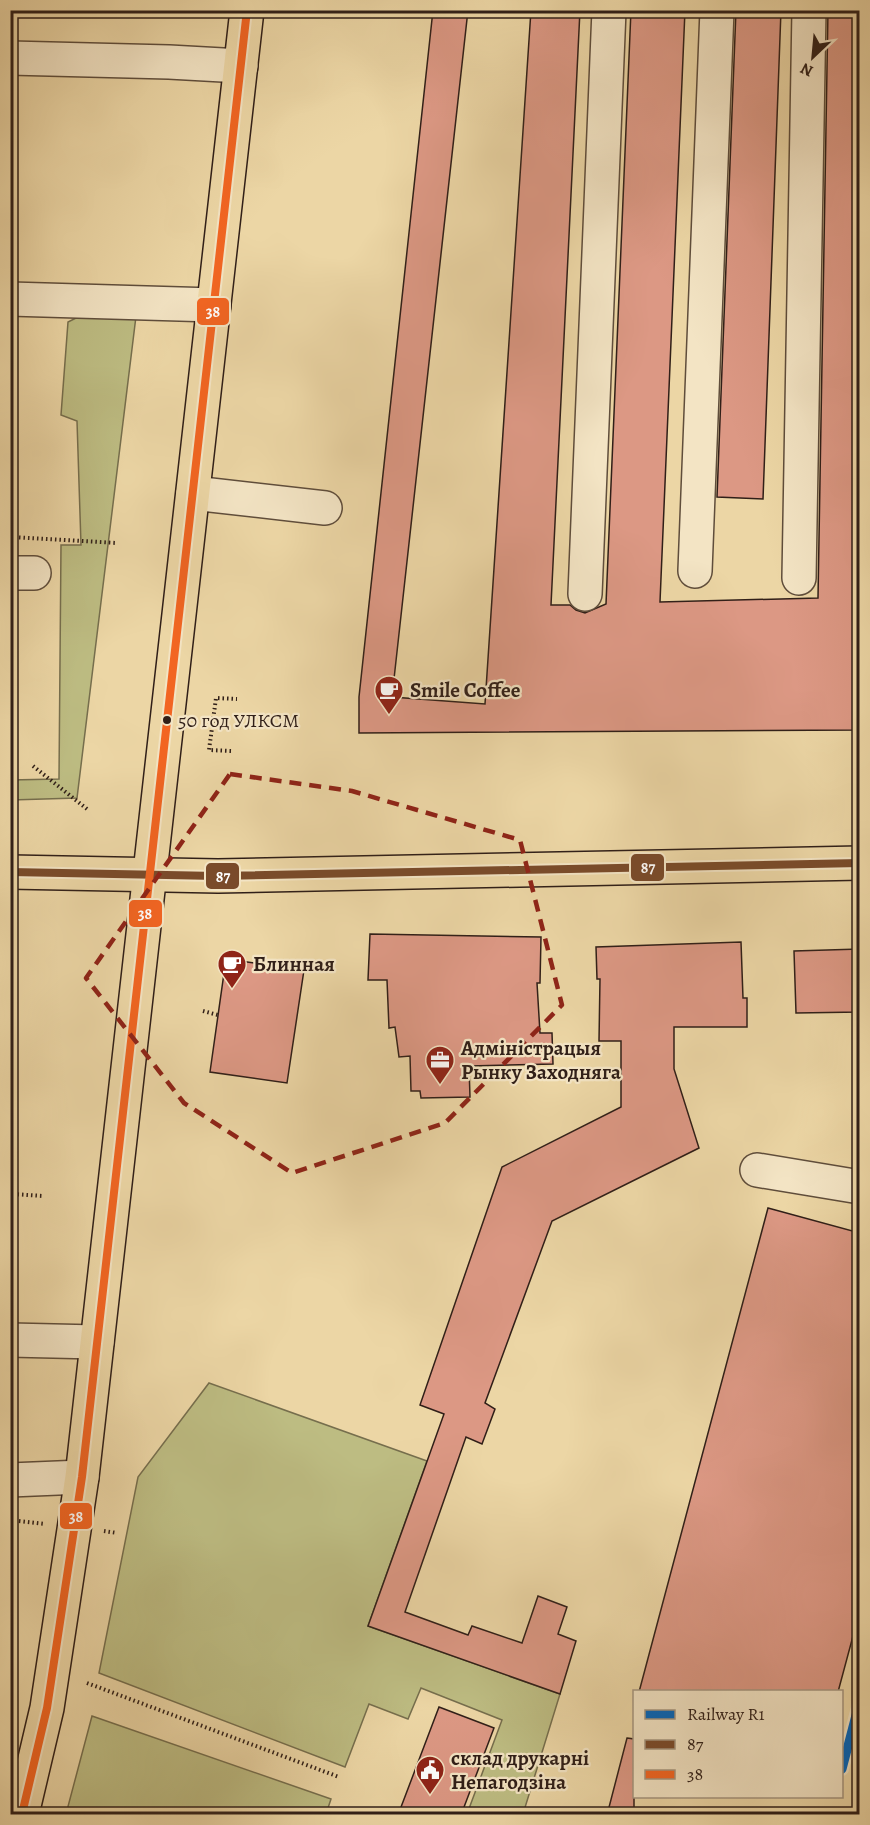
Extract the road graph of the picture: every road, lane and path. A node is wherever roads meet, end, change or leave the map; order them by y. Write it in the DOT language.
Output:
graph roads {
  1 [pos="247,10"];
  2 [pos="609,10"];
  3 [pos="717,10"];
  4 [pos="809,10"];
  5 [pos="10,58"];
  6 [pos="241,66"];
  7 [pos="10,298"];
  8 [pos="214,305"];
  9 [pos="193,494"];
  10 [pos="325,508"];
  11 [pos="10,537"];
  12 [pos="117,543"];
  13 [pos="695,571"];
  14 [pos="799,578"];
  15 [pos="585,594"];
  16 [pos="237,699"];
  17 [pos="231,751"];
  18 [pos="33,766"];
  19 [pos="87,809"];
  20 [pos="860,863"];
  21 [pos="10,872"];
  22 [pos="150,875"];
  23 [pos="203,1011"];
  24 [pos="219,1015"];
  25 [pos="757,1170"];
  26 [pos="860,1187"];
  27 [pos="13,1194"];
  28 [pos="43,1196"];
  29 [pos="10,1340"];
  30 [pos="97,1342"];
  31 [pos="82,1477"];
  32 [pos="10,1480"];
  33 [pos="87,1683"];
  34 [pos="339,1777"];
  35 [pos="22,1815"];
  1 -- 6 [label="main road"];
  2 -- 15 [label="lane"];
  3 -- 13 [label="lane"];
  4 -- 14 [label="lane"];
  5 -- 6 [label="lane"];
  6 -- 8 [label="main road"];
  7 -- 8 [label="lane"];
  8 -- 9 [label="main road"];
  9 -- 10 [label="lane"];
  9 -- 22 [label="main road"];
  11 -- 12 [label="path"];
  16 -- 17 [label="path"];
  18 -- 19 [label="path"];
  20 -- 22 [label="main road"];
  21 -- 22 [label="main road"];
  22 -- 30 [label="main road"];
  23 -- 24 [label="path"];
  25 -- 26 [label="lane"];
  27 -- 28 [label="path"];
  29 -- 30 [label="lane"];
  30 -- 31 [label="main road"];
  31 -- 32 [label="lane"];
  31 -- 35 [label="main road"];
  33 -- 34 [label="path"];
}
